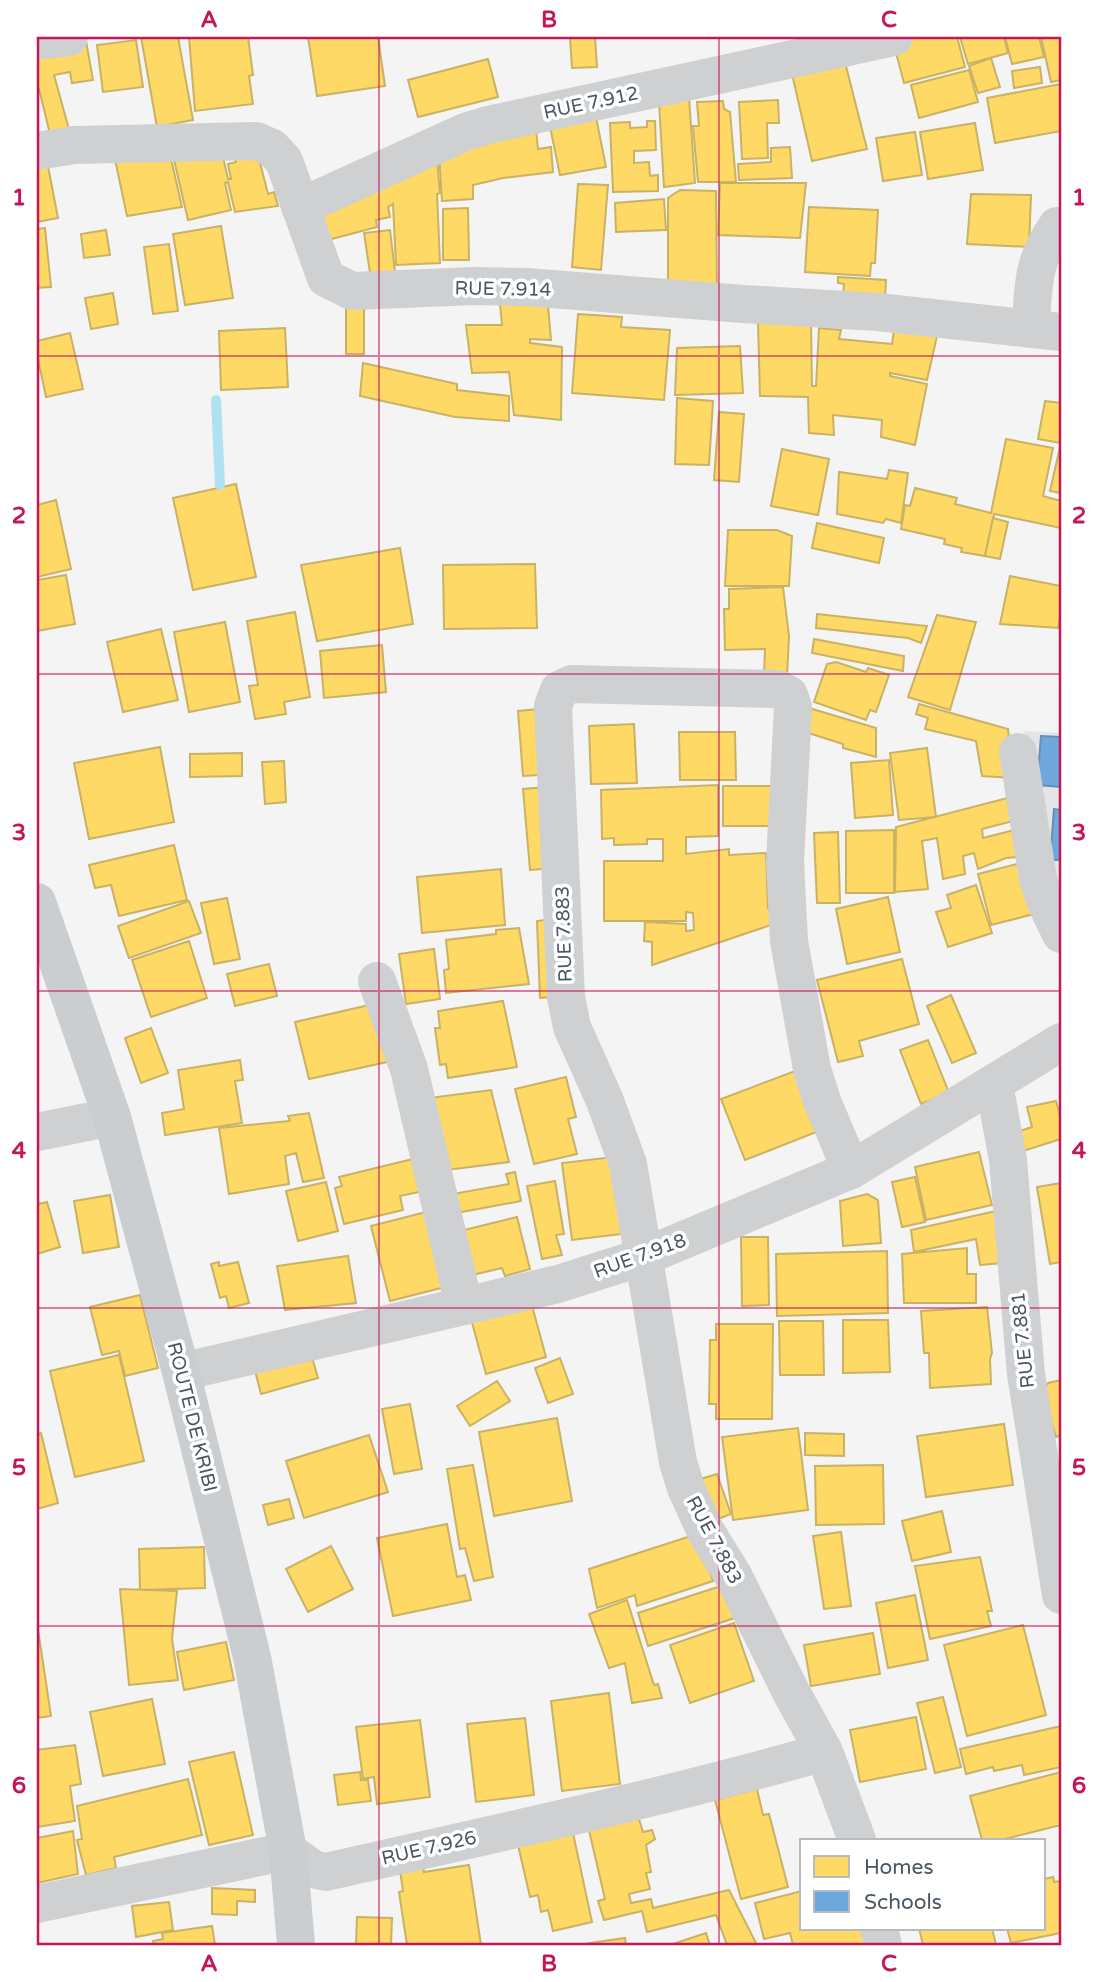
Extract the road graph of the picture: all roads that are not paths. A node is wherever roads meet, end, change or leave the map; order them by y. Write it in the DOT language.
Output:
graph roads {
  1 [pos="69,37"];
  2 [pos="894,37"];
  3 [pos="37,41"];
  4 [pos="37,151"];
  5 [pos="300,207"];
  6 [pos="1061,226"];
  7 [pos="1046,330"];
  8 [pos="1018,751"];
  9 [pos="37,902"];
  10 [pos="1061,934"];
  11 [pos="377,981"];
  12 [pos="1061,1042"];
  13 [pos="994,1084"];
  14 [pos="112,1117"];
  15 [pos="37,1132"];
  16 [pos="851,1170"];
  17 [pos="643,1258"];
  18 [pos="464,1306"];
  19 [pos="181,1372"];
  20 [pos="1061,1595"];
  21 [pos="824,1752"];
  22 [pos="857,1839"];
  23 [pos="288,1851"];
  24 [pos="37,1903"];
  25 [pos="296,1945"];
  1 -- 3 [label="street"];
  2 -- 5 [label="street, RUE 7.912"];
  4 -- 5 [label="street, RUE 7.914"];
  5 -- 7 [label="street, RUE 7.914"];
  6 -- 7 [label="street"];
  8 -- 10 [label="street"];
  9 -- 14 [label="main road, ROUTE DE KRIBI"];
  11 -- 18 [label="street"];
  12 -- 13 [label="street, RUE 7.918"];
  13 -- 16 [label="street, RUE 7.918"];
  13 -- 20 [label="street, RUE 7.881"];
  14 -- 15 [label="street"];
  14 -- 19 [label="main road, ROUTE DE KRIBI"];
  16 -- 17 [label="street, RUE 7.918"];
  16 -- 17 [label="street, RUE 7.883"];
  17 -- 18 [label="street, RUE 7.918"];
  17 -- 21 [label="street, RUE 7.883"];
  18 -- 19 [label="street, RUE 7.918"];
  19 -- 23 [label="main road, ROUTE DE KRIBI"];
  21 -- 22 [label="street, RUE 7.883"];
  21 -- 23 [label="street, RUE 7.926"];
  23 -- 24 [label="street"];
  23 -- 25 [label="main road, ROUTE DE KRIBI"];
}
